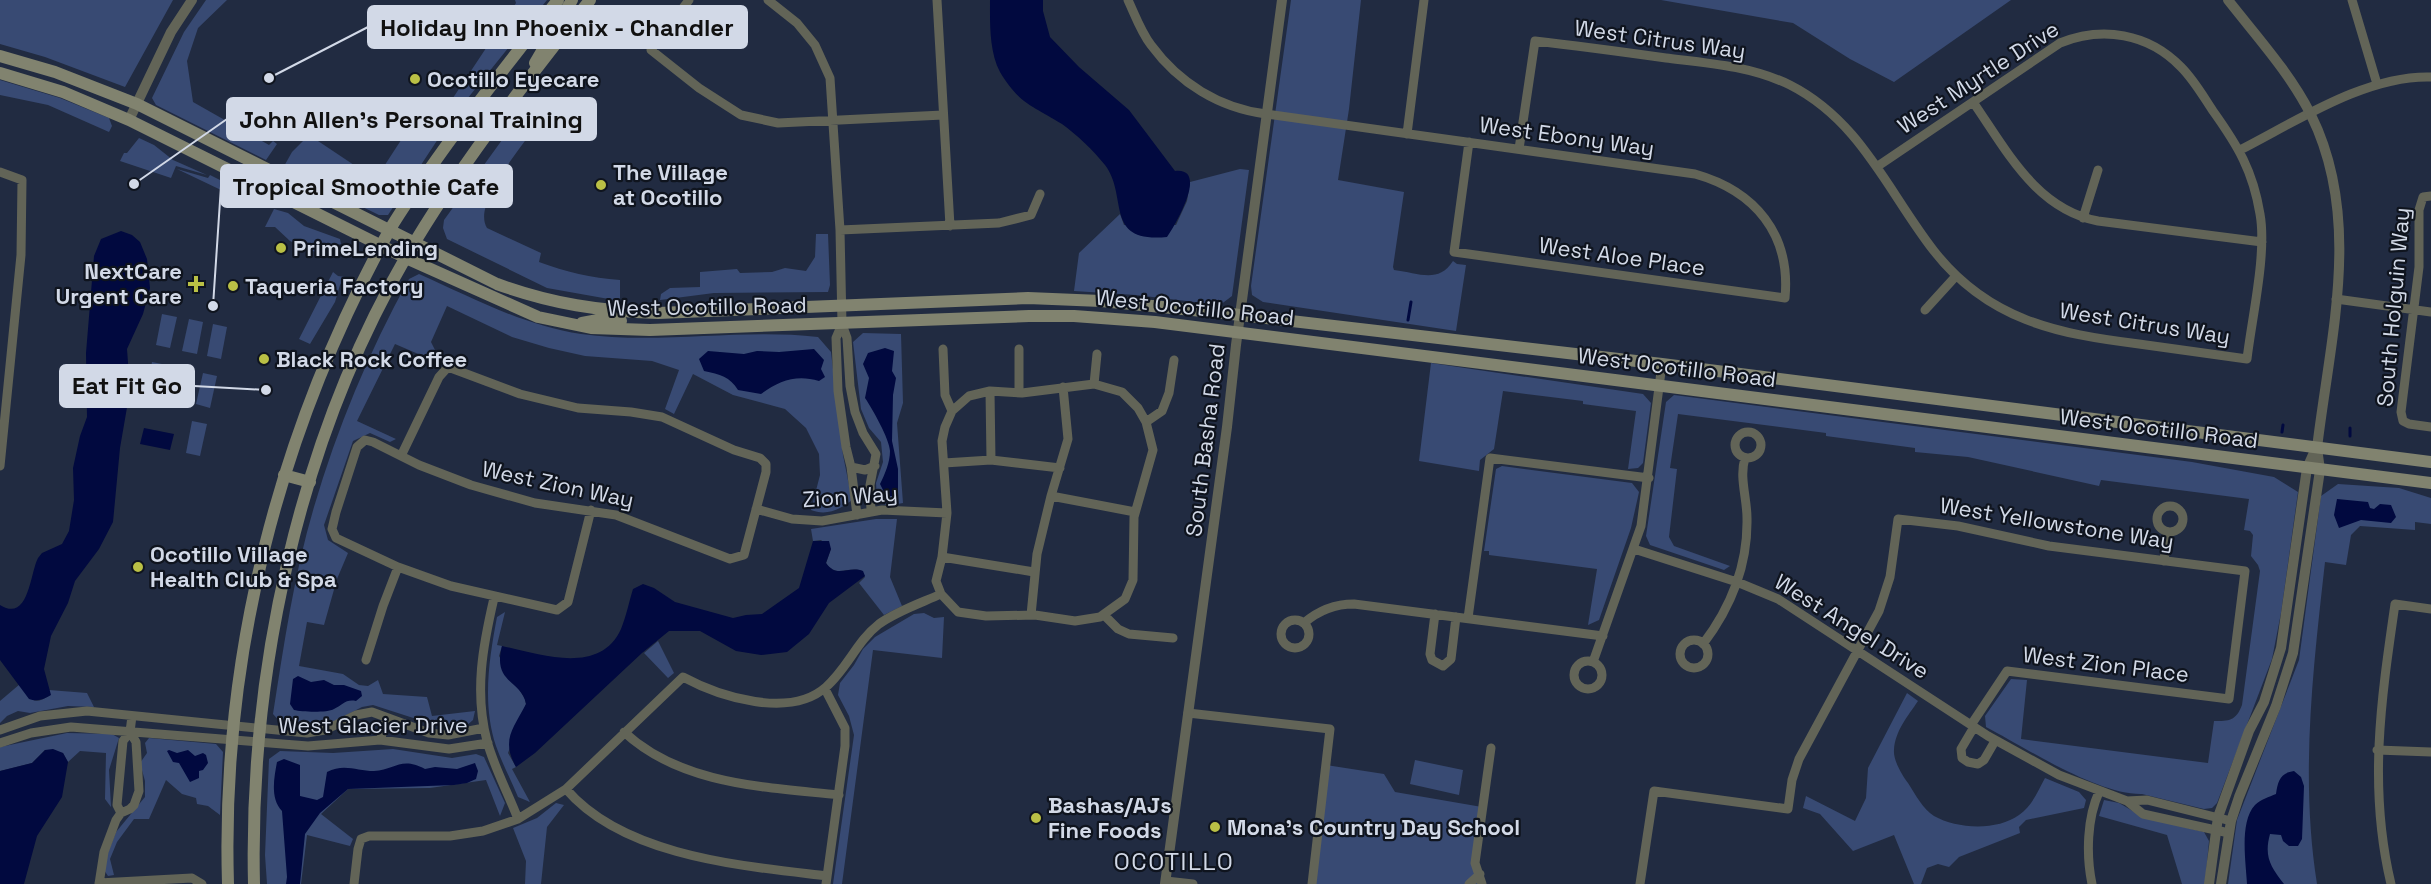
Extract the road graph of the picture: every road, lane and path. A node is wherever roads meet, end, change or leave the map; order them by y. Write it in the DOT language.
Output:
graph roads {
  1 [pos="192,0"];
  2 [pos="558,0"];
  3 [pos="572,0"];
  4 [pos="590,0"];
  5 [pos="690,0"];
  6 [pos="768,0"];
  7 [pos="937,0"];
  8 [pos="1128,0"];
  9 [pos="1282,0"];
  10 [pos="1424,0"];
  11 [pos="2228,0"];
  12 [pos="2352,0"];
  13 [pos="0,56"];
  14 [pos="0,73"];
  15 [pos="2431,77"];
  16 [pos="527,80"];
  17 [pos="2377,84"];
  18 [pos="1973,102"];
  19 [pos="137,104"];
  20 [pos="1266,114"];
  21 [pos="2310,114"];
  22 [pos="943,115"];
  23 [pos="129,120"];
  24 [pos="833,120"];
  25 [pos="1407,134"];
  26 [pos="1469,142"];
  27 [pos="1519,149"];
  28 [pos="2240,150"];
  29 [pos="1878,166"];
  30 [pos="2098,170"];
  31 [pos="0,172"];
  32 [pos="1040,195"];
  33 [pos="2427,196"];
  34 [pos="2083,218"];
  35 [pos="950,226"];
  36 [pos="390,230"];
  37 [pos="840,230"];
  38 [pos="2262,242"];
  39 [pos="415,243"];
  40 [pos="382,245"];
  41 [pos="406,258"];
  42 [pos="1956,276"];
  43 [pos="1785,298"];
  44 [pos="2336,299"];
  45 [pos="842,306"];
  46 [pos="1924,310"];
  47 [pos="2415,310"];
  48 [pos="2431,312"];
  49 [pos="650,313"];
  50 [pos="1240,315"];
  51 [pos="572,324"];
  52 [pos="842,324"];
  53 [pos="1238,331"];
  54 [pos="943,349"];
  55 [pos="1019,349"];
  56 [pos="1097,354"];
  57 [pos="2247,359"];
  58 [pos="1174,360"];
  59 [pos="1662,364"];
  60 [pos="0,365"];
  61 [pos="11,366"];
  62 [pos="1094,384"];
  63 [pos="1659,386"];
  64 [pos="1063,387"];
  65 [pos="990,391"];
  66 [pos="1019,393"];
  67 [pos="952,411"];
  68 [pos="1146,422"];
  69 [pos="2431,427"];
  70 [pos="2317,448"];
  71 [pos="401,456"];
  72 [pos="1745,458"];
  73 [pos="991,460"];
  74 [pos="2431,462"];
  75 [pos="944,463"];
  76 [pos="0,466"];
  77 [pos="875,466"];
  78 [pos="851,467"];
  79 [pos="1060,468"];
  80 [pos="2307,468"];
  81 [pos="2320,470"];
  82 [pos="284,476"];
  83 [pos="1649,478"];
  84 [pos="310,482"];
  85 [pos="2431,483"];
  86 [pos="1051,496"];
  87 [pos="756,509"];
  88 [pos="591,510"];
  89 [pos="871,512"];
  90 [pos="1135,512"];
  91 [pos="947,513"];
  92 [pos="857,515"];
  93 [pos="2168,532"];
  94 [pos="1635,549"];
  95 [pos="942,557"];
  96 [pos="2164,561"];
  97 [pos="398,567"];
  98 [pos="1034,572"];
  99 [pos="1737,582"];
  100 [pos="941,594"];
  101 [pos="494,598"];
  102 [pos="2431,609"];
  103 [pos="1435,614"];
  104 [pos="1030,615"];
  105 [pos="1104,615"];
  106 [pos="1456,617"];
  107 [pos="1468,618"];
  108 [pos="1304,623"];
  109 [pos="1603,636"];
  110 [pos="1173,638"];
  111 [pos="1703,644"];
  112 [pos="1858,650"];
  113 [pos="366,660"];
  114 [pos="1593,662"];
  115 [pos="825,689"];
  116 [pos="2229,699"];
  117 [pos="1188,713"];
  118 [pos="132,716"];
  119 [pos="385,717"];
  120 [pos="233,725"];
  121 [pos="1972,726"];
  122 [pos="3,728"];
  123 [pos="260,728"];
  124 [pos="484,728"];
  125 [pos="130,732"];
  126 [pos="624,732"];
  127 [pos="11,739"];
  128 [pos="232,740"];
  129 [pos="380,740"];
  130 [pos="1995,741"];
  131 [pos="258,742"];
  132 [pos="0,743"];
  133 [pos="488,743"];
  134 [pos="1491,748"];
  135 [pos="2378,750"];
  136 [pos="2431,752"];
  137 [pos="119,779"];
  138 [pos="138,780"];
  139 [pos="566,789"];
  140 [pos="2099,792"];
  141 [pos="838,795"];
  142 [pos="2127,801"];
  143 [pos="121,813"];
  144 [pos="2218,817"];
  145 [pos="518,819"];
  146 [pos="2231,821"];
  147 [pos="2216,831"];
  148 [pos="2229,833"];
  149 [pos="1480,874"];
  150 [pos="827,880"];
  151 [pos="99,883"];
  152 [pos="1165,883"];
  153 [pos="202,884"];
  154 [pos="228,884"];
  155 [pos="254,884"];
  156 [pos="354,884"];
  157 [pos="1193,884"];
  158 [pos="1312,884"];
  159 [pos="1469,884"];
  160 [pos="1482,884"];
  161 [pos="1640,884"];
  162 [pos="2092,884"];
  163 [pos="2208,884"];
  164 [pos="2221,884"];
  165 [pos="2391,884"];
  1 -- 19 [label="street"];
  2 -- 36 [label="main road"];
  3 -- 16 [label="main road"];
  4 -- 16 [label="main road"];
  5 -- 24 [label="street"];
  6 -- 24 [label="street"];
  7 -- 22 [label="street"];
  8 -- 20 [label="street, West Ebony Way"];
  9 -- 20 [label="street, South Basha Road"];
  10 -- 25 [label="street"];
  11 -- 21 [label="street"];
  12 -- 17 [label="street"];
  13 -- 19 [label="main road, West Ocotillo Road"];
  14 -- 23 [label="main road, West Ocotillo Road"];
  15 -- 17 [label="street"];
  16 -- 39 [label="main road"];
  17 -- 21 [label="street"];
  18 -- 28 [label="street, West Myrtle Drive"];
  18 -- 29 [label="street, West Myrtle Drive"];
  18 -- 34 [label="street"];
  19 -- 23 [label="street"];
  19 -- 36 [label="main road, West Ocotillo Road"];
  20 -- 25 [label="street, West Ebony Way"];
  20 -- 50 [label="street, South Basha Road"];
  21 -- 28 [label="street"];
  21 -- 44 [label="street"];
  22 -- 24 [label="street"];
  22 -- 35 [label="street"];
  23 -- 40 [label="main road, West Ocotillo Road"];
  24 -- 37 [label="street"];
  25 -- 26 [label="street, West Ebony Way"];
  26 -- 27 [label="street, West Ebony Way"];
  26 -- 43 [label="street, West Aloe Place"];
  27 -- 29 [label="street, West Citrus Way"];
  27 -- 43 [label="street, West Ebony Way"];
  28 -- 38 [label="street, West Myrtle Drive"];
  29 -- 42 [label="street, West Citrus Way"];
  30 -- 34 [label="street"];
  31 -- 61 [label="street"];
  32 -- 35 [label="street"];
  33 -- 47 [label="street, South Holguin Way"];
  34 -- 38 [label="street"];
  35 -- 37 [label="street"];
  36 -- 39 [label="main road, West Ocotillo Road"];
  36 -- 40 [label="main road"];
  37 -- 45 [label="street"];
  38 -- 57 [label="street, West Myrtle Drive"];
  39 -- 41 [label="main road"];
  39 -- 49 [label="main road, West Ocotillo Road"];
  40 -- 41 [label="main road, West Ocotillo Road"];
  40 -- 82 [label="main road"];
  41 -- 51 [label="main road, West Ocotillo Road"];
  41 -- 84 [label="main road"];
  42 -- 46 [label="street"];
  42 -- 57 [label="street, West Citrus Way"];
  44 -- 47 [label="street"];
  44 -- 70 [label="street"];
  45 -- 49 [label="main road, West Ocotillo Road"];
  45 -- 50 [label="main road, West Ocotillo Road"];
  45 -- 52 [label="street"];
  47 -- 48 [label="street"];
  47 -- 69 [label="street, South Holguin Way"];
  49 -- 51 [label="main road"];
  50 -- 53 [label="street, South Basha Road"];
  50 -- 59 [label="main road, West Ocotillo Road"];
  51 -- 52 [label="main road, West Ocotillo Road"];
  52 -- 53 [label="main road, West Ocotillo Road"];
  52 -- 77 [label="street"];
  52 -- 78 [label="street"];
  53 -- 63 [label="main road, West Ocotillo Road"];
  53 -- 117 [label="street, South Basha Road"];
  54 -- 67 [label="street"];
  55 -- 66 [label="street"];
  56 -- 62 [label="street"];
  58 -- 68 [label="street"];
  59 -- 63 [label="street"];
  59 -- 70 [label="main road, West Ocotillo Road"];
  60 -- 61 [label="street"];
  61 -- 76 [label="street"];
  62 -- 64 [label="street"];
  62 -- 68 [label="street"];
  63 -- 80 [label="main road, West Ocotillo Road"];
  63 -- 83 [label="street"];
  64 -- 66 [label="street"];
  64 -- 79 [label="street"];
  65 -- 66 [label="street"];
  65 -- 67 [label="street"];
  65 -- 73 [label="street"];
  67 -- 75 [label="street"];
  68 -- 90 [label="street"];
  70 -- 74 [label="main road, West Ocotillo Road"];
  70 -- 80 [label="street"];
  70 -- 81 [label="street"];
  71 -- 87 [label="street"];
  71 -- 88 [label="street, West Zion Way"];
  71 -- 97 [label="street, West Zion Way"];
  72 -- 99 [label="street"];
  73 -- 75 [label="street"];
  73 -- 79 [label="street"];
  75 -- 91 [label="street"];
  77 -- 78 [label="street"];
  77 -- 89 [label="street"];
  78 -- 92 [label="street"];
  79 -- 86 [label="street"];
  80 -- 81 [label="main road, West Ocotillo Road"];
  80 -- 144 [label="street"];
  81 -- 85 [label="main road, West Ocotillo Road"];
  81 -- 146 [label="street"];
  82 -- 84 [label="main road"];
  82 -- 120 [label="main road"];
  83 -- 94 [label="street"];
  83 -- 107 [label="street"];
  84 -- 123 [label="main road"];
  86 -- 90 [label="street"];
  86 -- 98 [label="street"];
  87 -- 88 [label="street, West Zion Way"];
  87 -- 92 [label="street, Zion Way"];
  88 -- 101 [label="street"];
  89 -- 91 [label="street, Zion Way"];
  89 -- 92 [label="street, Zion Way"];
  90 -- 105 [label="street"];
  91 -- 95 [label="street"];
  93 -- 96 [label="street"];
  94 -- 99 [label="street, West Angel Drive"];
  94 -- 109 [label="street"];
  95 -- 98 [label="street"];
  95 -- 100 [label="street"];
  96 -- 112 [label="street, West Yellowstone Way"];
  96 -- 116 [label="street, West Yellowstone Way"];
  97 -- 101 [label="street"];
  97 -- 113 [label="street"];
  98 -- 104 [label="street"];
  99 -- 111 [label="street"];
  99 -- 112 [label="street, West Angel Drive"];
  100 -- 104 [label="street"];
  100 -- 115 [label="street"];
  101 -- 124 [label="street"];
  102 -- 135 [label="street"];
  103 -- 106 [label="street"];
  103 -- 106 [label="street"];
  103 -- 108 [label="street"];
  104 -- 105 [label="street"];
  105 -- 110 [label="street"];
  106 -- 107 [label="street"];
  107 -- 109 [label="street"];
  109 -- 114 [label="street"];
  112 -- 121 [label="street, West Angel Drive"];
  112 -- 161 [label="street"];
  115 -- 126 [label="street"];
  115 -- 141 [label="street"];
  116 -- 121 [label="street, West Zion Place"];
  117 -- 152 [label="street, South Basha Road"];
  117 -- 158 [label="street"];
  118 -- 120 [label="street, West Glacier Drive"];
  118 -- 122 [label="street, West Glacier Drive"];
  118 -- 125 [label="street"];
  119 -- 123 [label="street, West Glacier Drive"];
  119 -- 124 [label="street, West Glacier Drive"];
  119 -- 129 [label="street"];
  120 -- 123 [label="street, West Glacier Drive"];
  120 -- 128 [label="main road"];
  121 -- 130 [label="street, West Angel Drive"];
  121 -- 130 [label="street"];
  122 -- 127 [label="street"];
  123 -- 131 [label="main road"];
  124 -- 133 [label="street"];
  125 -- 127 [label="street, West Glacier Drive"];
  125 -- 128 [label="street, West Glacier Drive"];
  125 -- 137 [label="street"];
  125 -- 138 [label="street"];
  126 -- 139 [label="street"];
  126 -- 141 [label="street"];
  127 -- 132 [label="street, West Glacier Drive"];
  128 -- 131 [label="street, West Glacier Drive"];
  128 -- 154 [label="main road"];
  129 -- 131 [label="street, West Glacier Drive"];
  129 -- 133 [label="street, West Glacier Drive"];
  130 -- 140 [label="street, West Angel Drive"];
  131 -- 155 [label="main road"];
  133 -- 145 [label="street"];
  134 -- 149 [label="street"];
  135 -- 136 [label="street"];
  135 -- 165 [label="street"];
  137 -- 138 [label="street"];
  137 -- 143 [label="street"];
  138 -- 143 [label="street"];
  139 -- 145 [label="street"];
  139 -- 150 [label="street"];
  140 -- 142 [label="street, West Angel Drive"];
  140 -- 162 [label="street"];
  141 -- 150 [label="street"];
  142 -- 144 [label="street, West Angel Drive"];
  142 -- 147 [label="street, West Angel Drive"];
  143 -- 151 [label="street"];
  144 -- 146 [label="street, West Angel Drive"];
  144 -- 147 [label="street"];
  145 -- 156 [label="street"];
  146 -- 148 [label="street"];
  147 -- 148 [label="street, West Angel Drive"];
  147 -- 163 [label="street"];
  148 -- 164 [label="street"];
  149 -- 159 [label="street"];
  149 -- 160 [label="street"];
  151 -- 153 [label="street"];
  152 -- 157 [label="street"];
}
